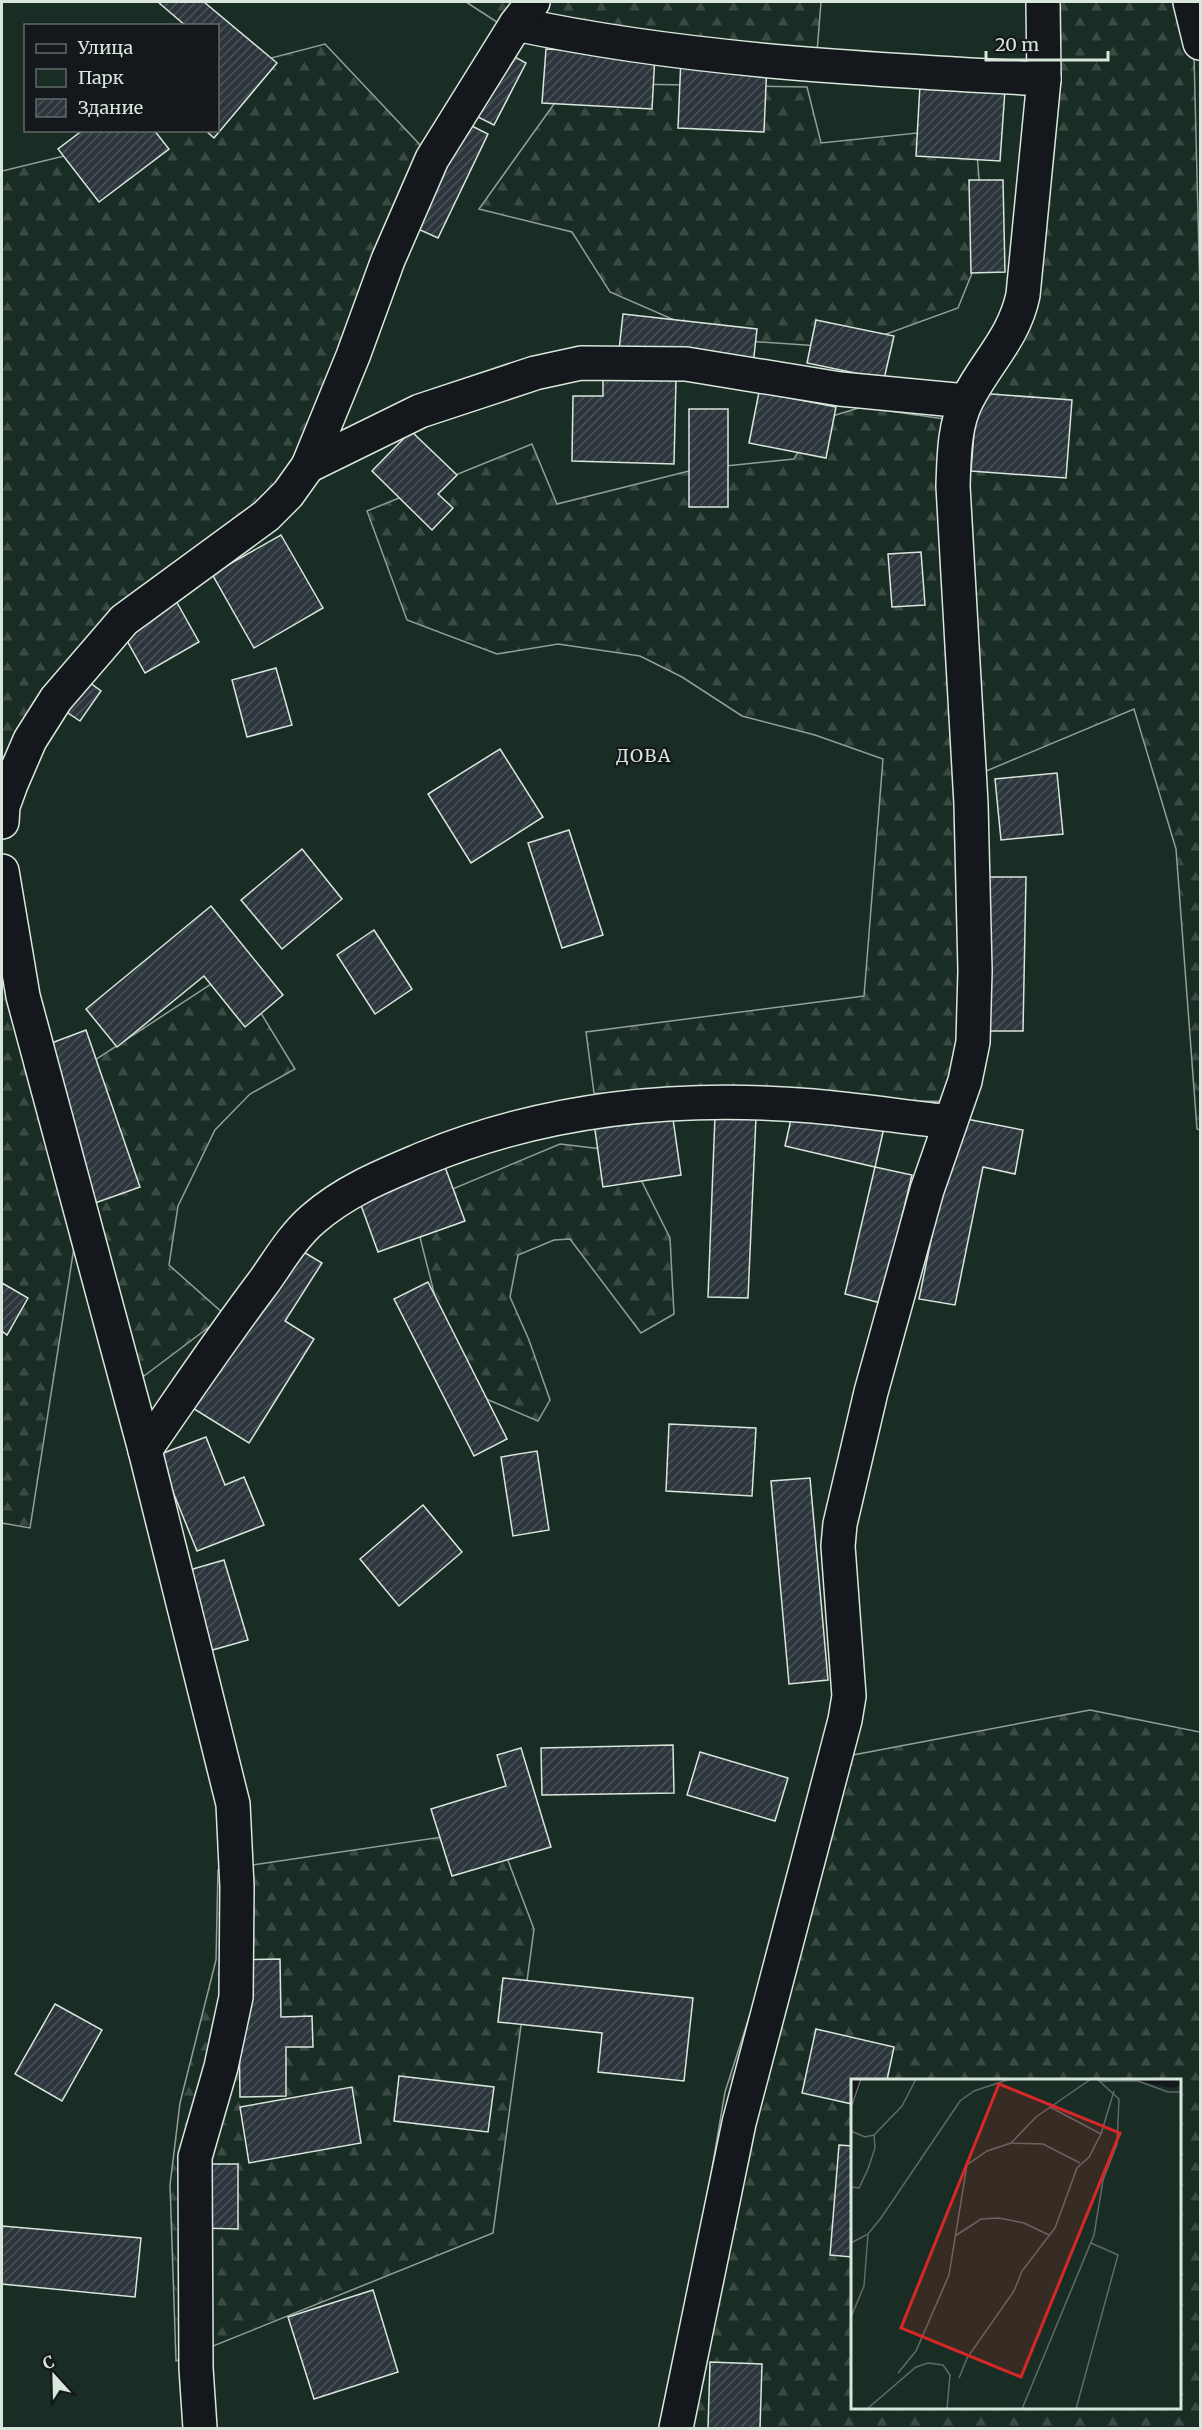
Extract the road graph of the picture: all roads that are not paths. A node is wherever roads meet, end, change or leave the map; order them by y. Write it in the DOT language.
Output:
graph roads {
  1 [pos="1043,2"];
  2 [pos="1190,2"];
  3 [pos="524,13"];
  4 [pos="1200,43"];
  5 [pos="1044,79"];
  6 [pos="966,401"];
  7 [pos="308,466"];
  8 [pos="2,822"];
  9 [pos="2,871"];
  10 [pos="950,1122"];
  11 [pos="145,1450"];
  12 [pos="200,2428"];
  13 [pos="676,2428"];
  1 -- 5 [label="street"];
  2 -- 4 [label="street"];
  3 -- 5 [label="street"];
  3 -- 7 [label="street"];
  5 -- 6 [label="street"];
  6 -- 7 [label="street"];
  6 -- 10 [label="street"];
  7 -- 8 [label="street"];
  9 -- 11 [label="street"];
  10 -- 11 [label="street"];
  10 -- 13 [label="street"];
  11 -- 12 [label="street"];
}
